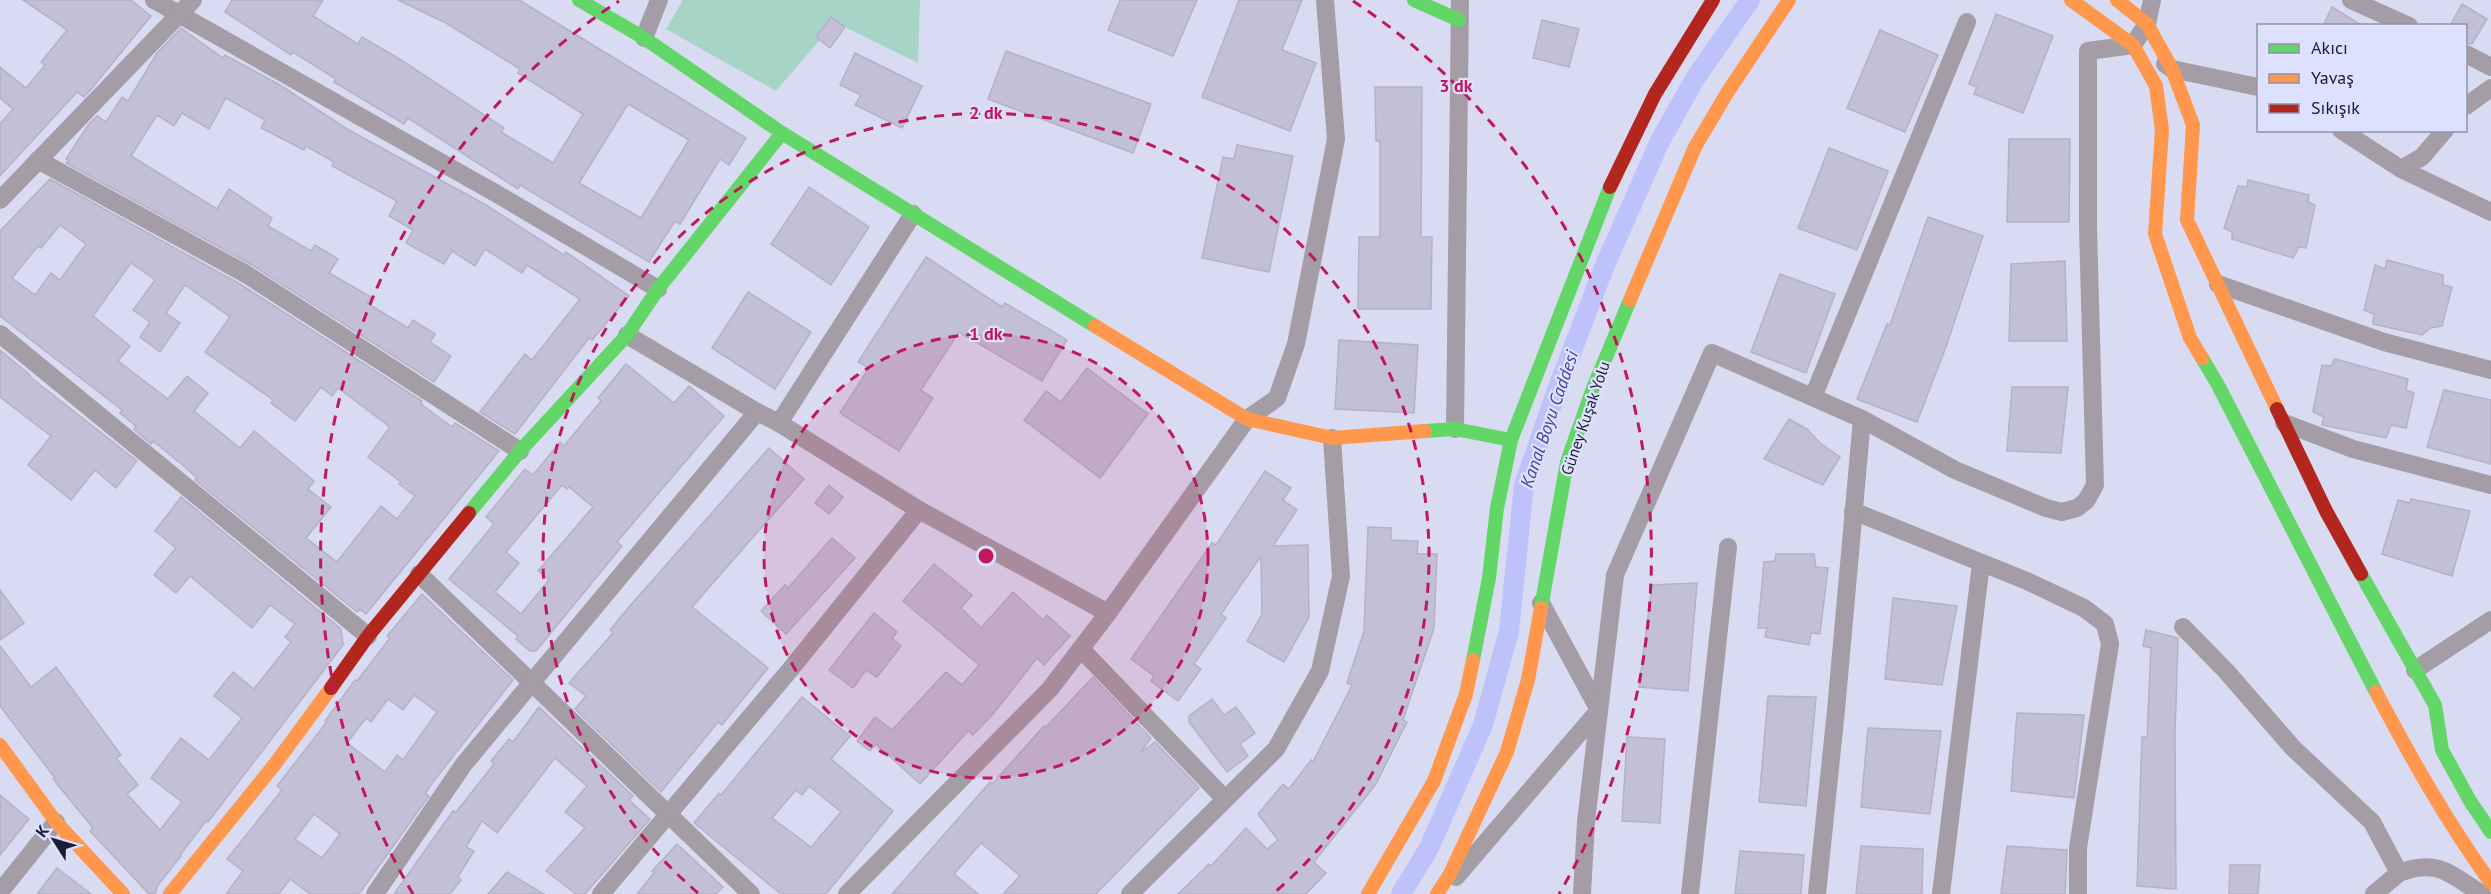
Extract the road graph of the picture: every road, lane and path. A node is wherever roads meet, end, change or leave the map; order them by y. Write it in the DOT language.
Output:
graph roads {
  1 [pos="154,0"];
  2 [pos="193,0"];
  3 [pos="579,0"];
  4 [pos="659,0"];
  5 [pos="1325,0"];
  6 [pos="1414,0"];
  7 [pos="1460,0"];
  8 [pos="1713,0"];
  9 [pos="1789,0"];
  10 [pos="2071,0"];
  11 [pos="2117,0"];
  12 [pos="2152,0"];
  13 [pos="2351,0"];
  14 [pos="179,14"];
  15 [pos="1459,20"];
  16 [pos="1967,22"];
  17 [pos="2147,24"];
  18 [pos="2405,24"];
  19 [pos="644,38"];
  20 [pos="2133,45"];
  21 [pos="2467,55"];
  22 [pos="2491,67"];
  23 [pos="2172,69"];
  24 [pos="2257,87"];
  25 [pos="2491,88"];
  26 [pos="2467,105"];
  27 [pos="2344,132"];
  28 [pos="2443,132"];
  29 [pos="782,133"];
  30 [pos="38,160"];
  31 [pos="2402,169"];
  32 [pos="0,200"];
  33 [pos="2491,212"];
  34 [pos="913,214"];
  35 [pos="2218,284"];
  36 [pos="658,289"];
  37 [pos="0,334"];
  38 [pos="627,335"];
  39 [pos="2491,370"];
  40 [pos="1813,397"];
  41 [pos="757,412"];
  42 [pos="1862,418"];
  43 [pos="1247,419"];
  44 [pos="779,423"];
  45 [pos="2284,423"];
  46 [pos="1455,429"];
  47 [pos="1332,438"];
  48 [pos="1511,440"];
  49 [pos="520,451"];
  50 [pos="2491,485"];
  51 [pos="919,510"];
  52 [pos="1854,511"];
  53 [pos="1728,547"];
  54 [pos="1981,563"];
  55 [pos="419,574"];
  56 [pos="1541,603"];
  57 [pos="1108,613"];
  58 [pos="2491,620"];
  59 [pos="2183,627"];
  60 [pos="368,636"];
  61 [pos="1081,649"];
  62 [pos="2415,670"];
  63 [pos="531,684"];
  64 [pos="1599,710"];
  65 [pos="0,745"];
  66 [pos="1224,798"];
  67 [pos="670,814"];
  68 [pos="56,822"];
  69 [pos="2491,832"];
  70 [pos="2399,873"];
  71 [pos="2491,883"];
  72 [pos="0,891"];
  73 [pos="123,894"];
  74 [pos="170,894"];
  75 [pos="375,894"];
  76 [pos="601,894"];
  77 [pos="751,894"];
  78 [pos="847,894"];
  79 [pos="1130,894"];
  80 [pos="1368,894"];
  81 [pos="1439,894"];
  82 [pos="1582,894"];
  83 [pos="1690,894"];
  84 [pos="1817,894"];
  85 [pos="1941,894"];
  86 [pos="2078,894"];
  87 [pos="2374,894"];
  88 [pos="2482,894"];
  1 -- 14 [label="street"];
  2 -- 14 [label="street"];
  3 -- 19 [label="main road"];
  4 -- 19 [label="street"];
  5 -- 43 [label="street"];
  6 -- 15 [label="main road"];
  7 -- 15 [label="street"];
  8 -- 48 [label="main road"];
  9 -- 56 [label="main road, Güney Kuşak Yolu"];
  10 -- 20 [label="main road"];
  11 -- 17 [label="main road"];
  12 -- 17 [label="street"];
  13 -- 18 [label="street"];
  14 -- 30 [label="street"];
  14 -- 36 [label="street"];
  15 -- 46 [label="street"];
  16 -- 40 [label="street"];
  17 -- 20 [label="street"];
  17 -- 23 [label="main road"];
  19 -- 29 [label="main road"];
  20 -- 23 [label="street"];
  20 -- 42 [label="street"];
  20 -- 71 [label="main road"];
  21 -- 22 [label="street"];
  23 -- 24 [label="street"];
  23 -- 35 [label="main road"];
  25 -- 26 [label="street"];
  27 -- 31 [label="street"];
  28 -- 31 [label="street"];
  29 -- 34 [label="main road"];
  29 -- 36 [label="main road"];
  30 -- 32 [label="street"];
  30 -- 49 [label="street"];
  31 -- 33 [label="street"];
  34 -- 43 [label="main road"];
  34 -- 44 [label="street"];
  35 -- 39 [label="street"];
  35 -- 45 [label="main road"];
  36 -- 38 [label="main road"];
  37 -- 60 [label="street"];
  38 -- 41 [label="street"];
  38 -- 49 [label="main road"];
  40 -- 42 [label="street"];
  40 -- 64 [label="street"];
  41 -- 44 [label="street"];
  41 -- 63 [label="street"];
  42 -- 52 [label="street"];
  43 -- 47 [label="main road"];
  43 -- 57 [label="street"];
  44 -- 51 [label="street"];
  45 -- 50 [label="street"];
  45 -- 62 [label="main road"];
  46 -- 47 [label="main road"];
  46 -- 48 [label="main road"];
  47 -- 66 [label="street"];
  48 -- 80 [label="main road"];
  49 -- 55 [label="main road"];
  51 -- 57 [label="street"];
  51 -- 67 [label="street"];
  52 -- 54 [label="street"];
  52 -- 84 [label="street"];
  53 -- 83 [label="street"];
  54 -- 85 [label="street"];
  54 -- 86 [label="street"];
  55 -- 60 [label="main road"];
  55 -- 63 [label="street"];
  56 -- 64 [label="street"];
  56 -- 81 [label="main road, Güney Kuşak Yolu"];
  57 -- 61 [label="street"];
  58 -- 62 [label="street"];
  59 -- 70 [label="street"];
  60 -- 74 [label="main road"];
  61 -- 66 [label="street"];
  61 -- 78 [label="street"];
  62 -- 69 [label="main road"];
  63 -- 67 [label="street"];
  63 -- 75 [label="street"];
  64 -- 81 [label="street"];
  64 -- 82 [label="street"];
  65 -- 68 [label="main road"];
  66 -- 79 [label="street"];
  67 -- 76 [label="street"];
  67 -- 77 [label="street"];
  68 -- 72 [label="street"];
  68 -- 73 [label="main road"];
  70 -- 87 [label="street"];
  70 -- 88 [label="street"];
}
